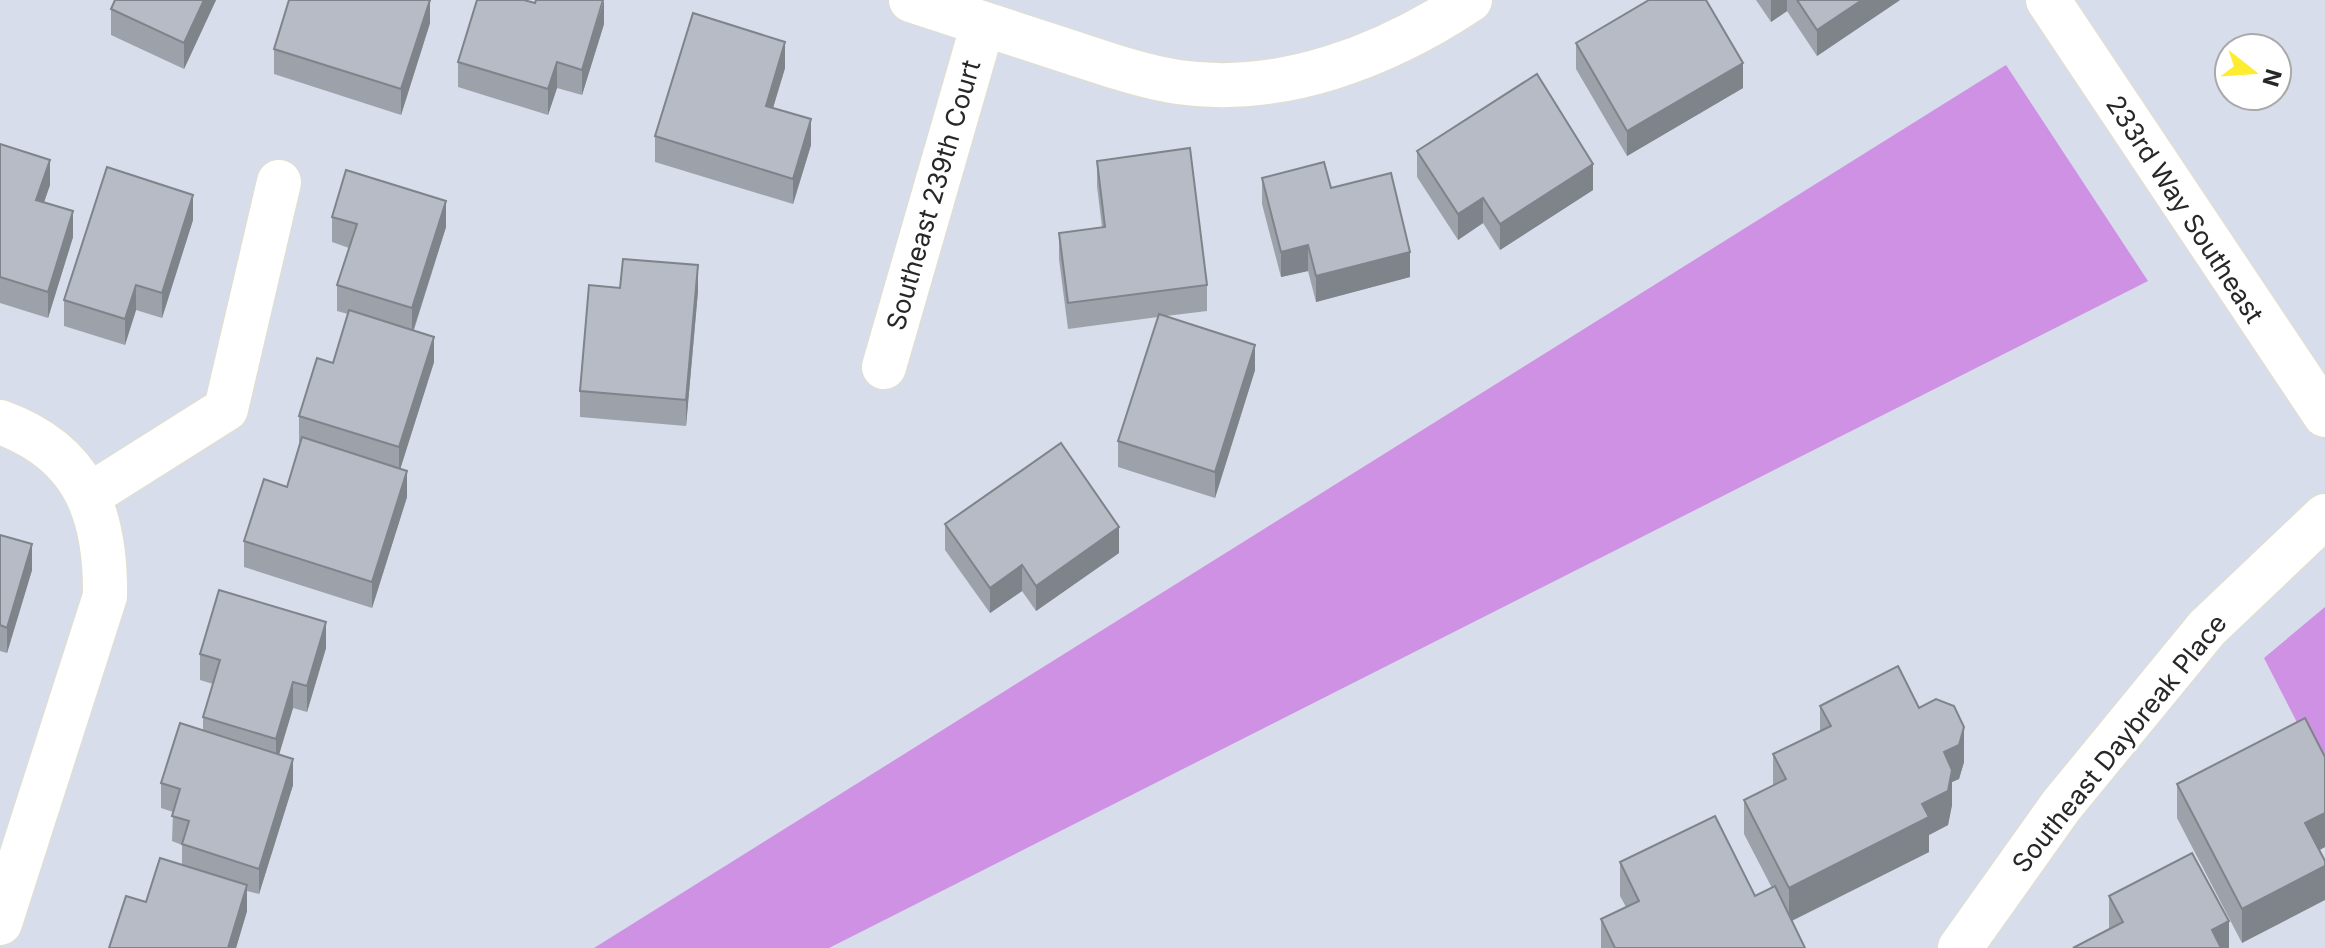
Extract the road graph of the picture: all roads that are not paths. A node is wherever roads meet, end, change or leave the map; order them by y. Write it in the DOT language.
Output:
graph roads {
  1 [pos="911,0"];
  2 [pos="1470,0"];
  3 [pos="2048,0"];
  4 [pos="983,24"];
  5 [pos="279,182"];
  6 [pos="884,367"];
  7 [pos="2325,415"];
  8 [pos="0,422"];
  9 [pos="88,496"];
  10 [pos="2325,516"];
  11 [pos="0,923"];
  12 [pos="1960,948"];
  1 -- 4 [label="street"];
  2 -- 4 [label="street"];
  3 -- 7 [label="street, 233rd Way Southeast"];
  4 -- 6 [label="street, Southeast 239th Court"];
  5 -- 9 [label="street"];
  8 -- 9 [label="street"];
  9 -- 11 [label="street"];
  10 -- 12 [label="street, Southeast Daybreak Place"];
}
